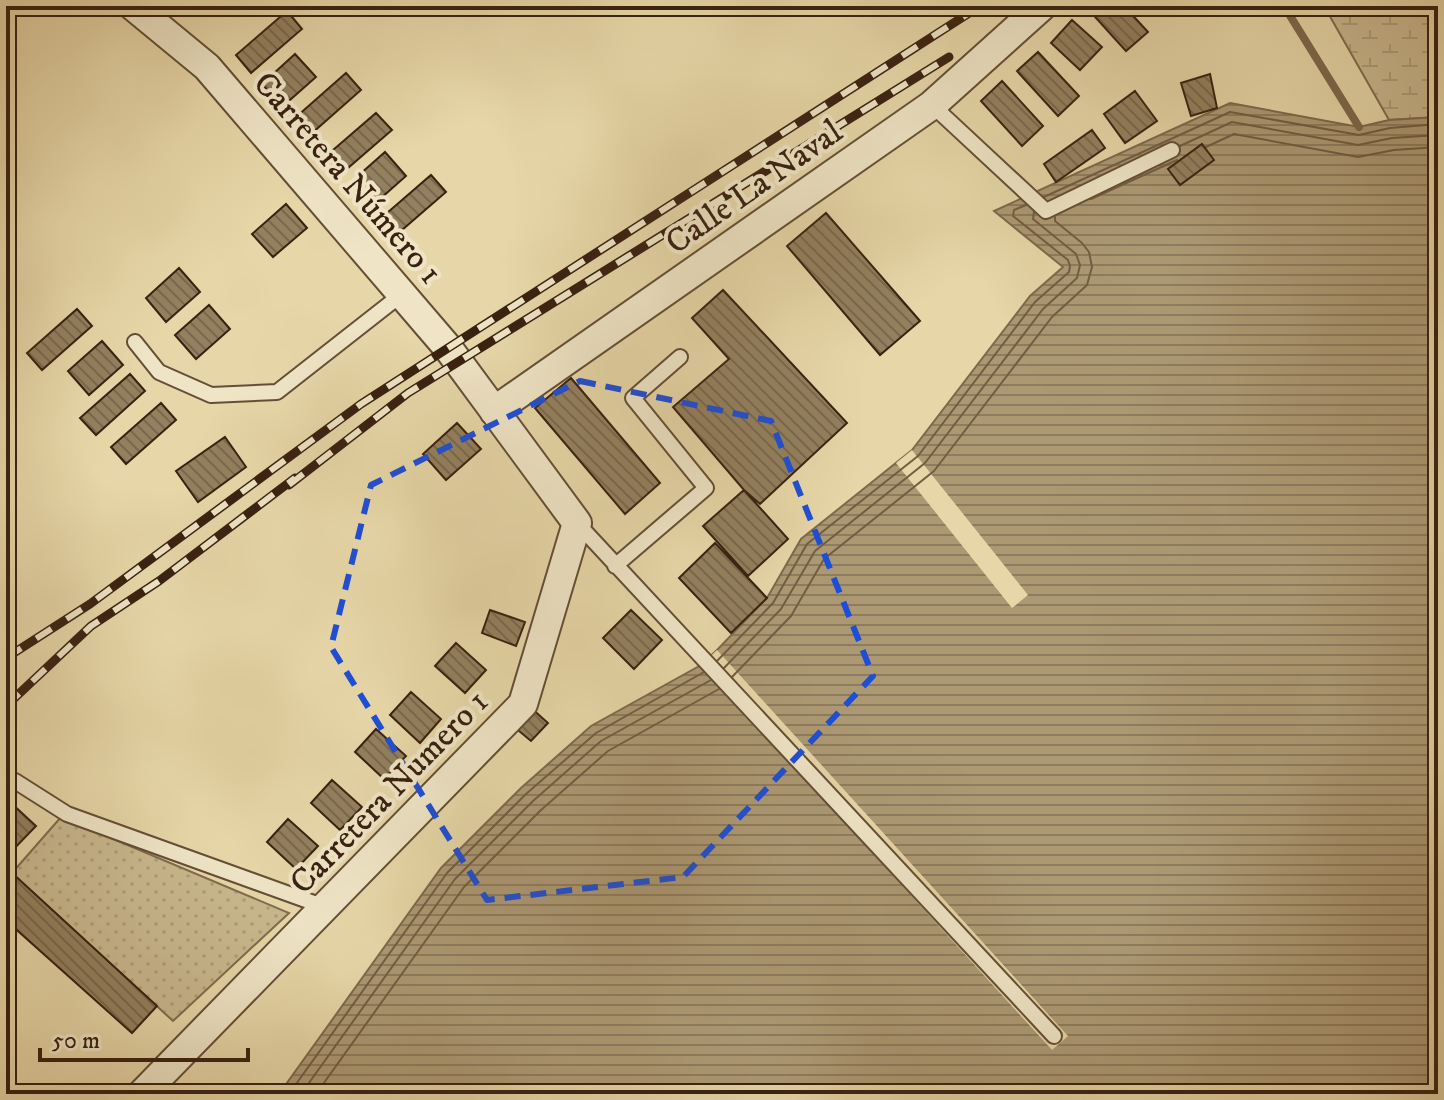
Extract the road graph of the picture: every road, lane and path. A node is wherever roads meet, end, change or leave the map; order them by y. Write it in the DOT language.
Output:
graph roads {
  1 [pos="133,6"];
  2 [pos="1042,6"];
  3 [pos="932,105"];
  4 [pos="1172,150"];
  5 [pos="402,294"];
  6 [pos="135,342"];
  7 [pos="680,357"];
  8 [pos="494,411"];
  9 [pos="584,531"];
  10 [pos="615,566"];
  11 [pos="6,791"];
  12 [pos="325,907"];
  13 [pos="1054,1036"];
  14 [pos="142,1094"];
  1 -- 5 [label="street, Carretera Número 1"];
  2 -- 3 [label="street, Calle La Naval"];
  3 -- 4 [label="lane"];
  3 -- 8 [label="street, Calle La Naval"];
  5 -- 6 [label="lane"];
  5 -- 8 [label="street, Carretera Número 1"];
  7 -- 10 [label="lane"];
  8 -- 9 [label="street"];
  9 -- 10 [label="lane"];
  9 -- 12 [label="street, Carretera Numero 1"];
  10 -- 13 [label="lane"];
  11 -- 12 [label="lane"];
  12 -- 14 [label="street, Carretera Numero 1"];
}
